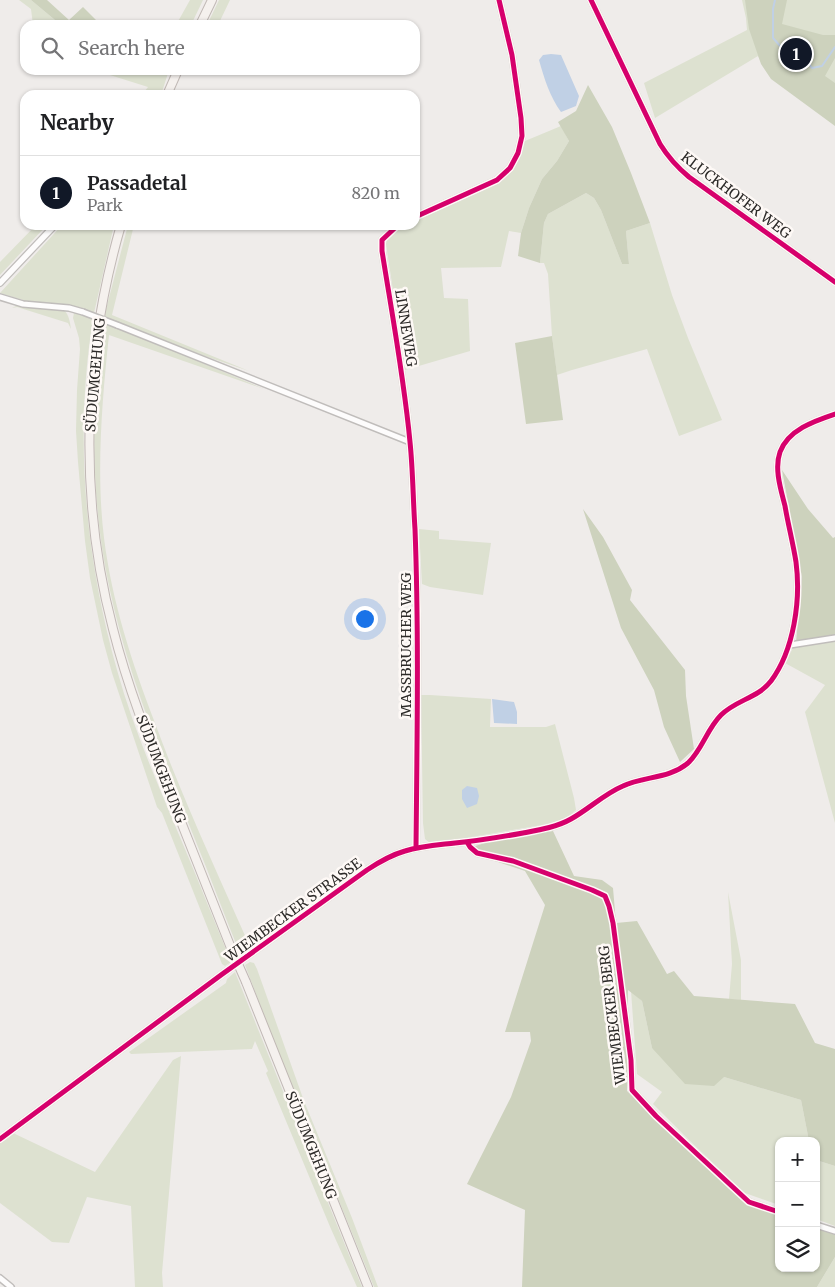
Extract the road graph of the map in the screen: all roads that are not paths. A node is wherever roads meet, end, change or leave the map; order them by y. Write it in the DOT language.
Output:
graph roads {
  1 [pos="212,0"];
  2 [pos="499,0"];
  3 [pos="591,0"];
  4 [pos="202,20"];
  5 [pos="176,75"];
  6 [pos="169,90"];
  7 [pos="420,215"];
  8 [pos="49,230"];
  9 [pos="120,230"];
  10 [pos="393,230"];
  11 [pos="835,282"];
  12 [pos="0,283"];
  13 [pos="2,298"];
  14 [pos="835,414"];
  15 [pos="410,442"];
  16 [pos="835,638"];
  17 [pos="790,645"];
  18 [pos="467,842"];
  19 [pos="416,848"];
  20 [pos="0,1139"];
  21 [pos="775,1211"];
  22 [pos="820,1226"];
  23 [pos="835,1231"];
  24 [pos="0,1278"];
  25 [pos="11,1287"];
  26 [pos="368,1287"];
  1 -- 4 [label="main road"];
  2 -- 7 [label="street"];
  3 -- 11 [label="street, KLUCKHOFER WEG"];
  5 -- 6 [label="main road"];
  8 -- 12 [label="street"];
  9 -- 26 [label="main road, SÜDUMGEHUNG, bridge"];
  10 -- 15 [label="street, LINNEWEG"];
  13 -- 15 [label="street, bridge"];
  14 -- 17 [label="street, WIEMBECKER STRASSE"];
  15 -- 19 [label="street, MASSBRUCHER WEG"];
  16 -- 17 [label="street"];
  17 -- 18 [label="street, WIEMBECKER STRASSE"];
  18 -- 19 [label="street, WIEMBECKER STRASSE"];
  18 -- 21 [label="street, WIEMBECKER BERG"];
  19 -- 20 [label="street, WIEMBECKER STRASSE"];
  22 -- 23 [label="street"];
  24 -- 25 [label="street"];
}
